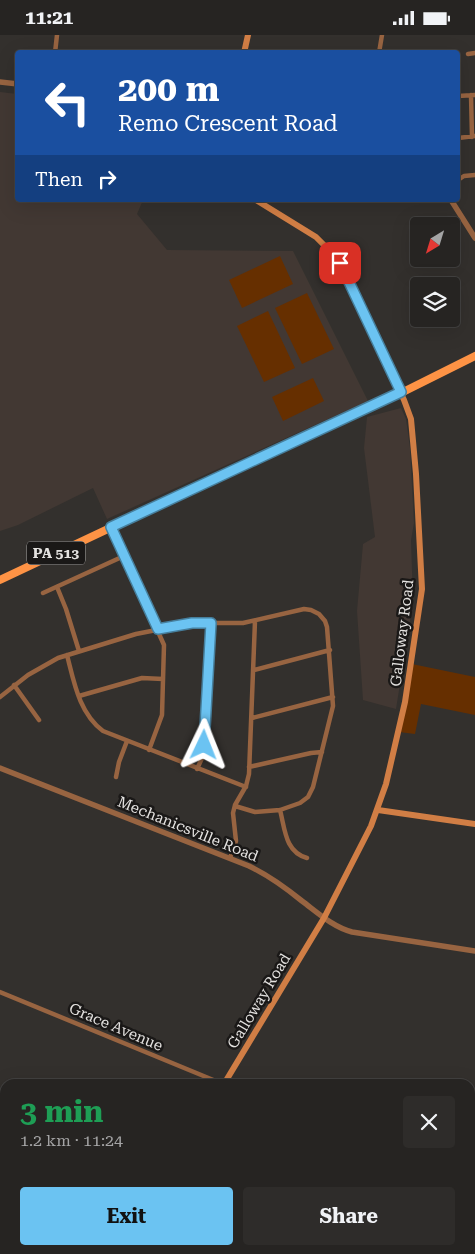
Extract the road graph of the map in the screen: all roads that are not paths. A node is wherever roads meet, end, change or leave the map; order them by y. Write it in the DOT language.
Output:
graph roads {
  1 [pos="57,35"];
  2 [pos="248,35"];
  3 [pos="382,35"];
  4 [pos="55,50"];
  5 [pos="245,50"];
  6 [pos="380,50"];
  7 [pos="475,53"];
  8 [pos="468,54"];
  9 [pos="0,82"];
  10 [pos="15,84"];
  11 [pos="473,95"];
  12 [pos="460,96"];
  13 [pos="473,137"];
  14 [pos="460,138"];
  15 [pos="475,175"];
  16 [pos="460,179"];
  17 [pos="259,202"];
  18 [pos="452,202"];
  19 [pos="475,238"];
  20 [pos="475,356"];
  21 [pos="401,392"];
  22 [pos="111,527"];
  23 [pos="124,556"];
  24 [pos="0,579"];
  25 [pos="57,587"];
  26 [pos="43,593"];
  27 [pos="255,621"];
  28 [pos="211,623"];
  29 [pos="158,629"];
  30 [pos="330,650"];
  31 [pos="79,651"];
  32 [pos="67,655"];
  33 [pos="254,670"];
  34 [pos="163,679"];
  35 [pos="14,685"];
  36 [pos="79,696"];
  37 [pos="0,697"];
  38 [pos="333,697"];
  39 [pos="252,717"];
  40 [pos="39,720"];
  41 [pos="127,741"];
  42 [pos="149,750"];
  43 [pos="322,752"];
  44 [pos="250,767"];
  45 [pos="0,768"];
  46 [pos="198,769"];
  47 [pos="116,777"];
  48 [pos="246,787"];
  49 [pos="234,806"];
  50 [pos="280,810"];
  51 [pos="378,810"];
  52 [pos="475,824"];
  53 [pos="230,858"];
  54 [pos="307,858"];
  55 [pos="324,918"];
  56 [pos="475,951"];
  57 [pos="0,991"];
  58 [pos="212,1079"];
  59 [pos="227,1079"];
  1 -- 4 [label="street"];
  2 -- 5 [label="main road"];
  3 -- 6 [label="street"];
  7 -- 8 [label="street"];
  9 -- 10 [label="street"];
  11 -- 12 [label="street"];
  11 -- 13 [label="street"];
  13 -- 14 [label="street"];
  15 -- 16 [label="street"];
  17 -- 21 [label="main road, Galloway Road"];
  18 -- 19 [label="street"];
  20 -- 21 [label="main road, PA 513"];
  21 -- 22 [label="main road, PA 513"];
  21 -- 51 [label="main road, Galloway Road"];
  22 -- 23 [label="street"];
  22 -- 24 [label="main road, PA 513"];
  23 -- 25 [label="street"];
  23 -- 29 [label="street"];
  25 -- 26 [label="street"];
  25 -- 31 [label="street"];
  27 -- 28 [label="street"];
  27 -- 30 [label="street"];
  27 -- 33 [label="street"];
  28 -- 29 [label="street"];
  28 -- 46 [label="street"];
  29 -- 31 [label="street"];
  29 -- 34 [label="street"];
  30 -- 33 [label="street"];
  30 -- 38 [label="street"];
  31 -- 32 [label="street"];
  32 -- 35 [label="street"];
  32 -- 36 [label="street"];
  33 -- 39 [label="street"];
  34 -- 36 [label="street"];
  34 -- 42 [label="street"];
  35 -- 37 [label="street"];
  35 -- 40 [label="street"];
  36 -- 41 [label="street"];
  38 -- 39 [label="street"];
  38 -- 43 [label="street"];
  39 -- 44 [label="street"];
  41 -- 42 [label="street"];
  41 -- 47 [label="street"];
  42 -- 46 [label="street"];
  43 -- 44 [label="street"];
  43 -- 50 [label="street"];
  44 -- 48 [label="street"];
  45 -- 53 [label="street, Mechanicsville Road"];
  46 -- 48 [label="street"];
  48 -- 49 [label="street"];
  49 -- 50 [label="street"];
  49 -- 53 [label="street"];
  50 -- 54 [label="street"];
  51 -- 52 [label="main road"];
  51 -- 55 [label="main road, Galloway Road"];
  53 -- 55 [label="street, Mechanicsville Road"];
  55 -- 56 [label="street, Mechanicsville Road"];
  55 -- 59 [label="main road, Galloway Road"];
  57 -- 58 [label="street, Grace Avenue"];
}
